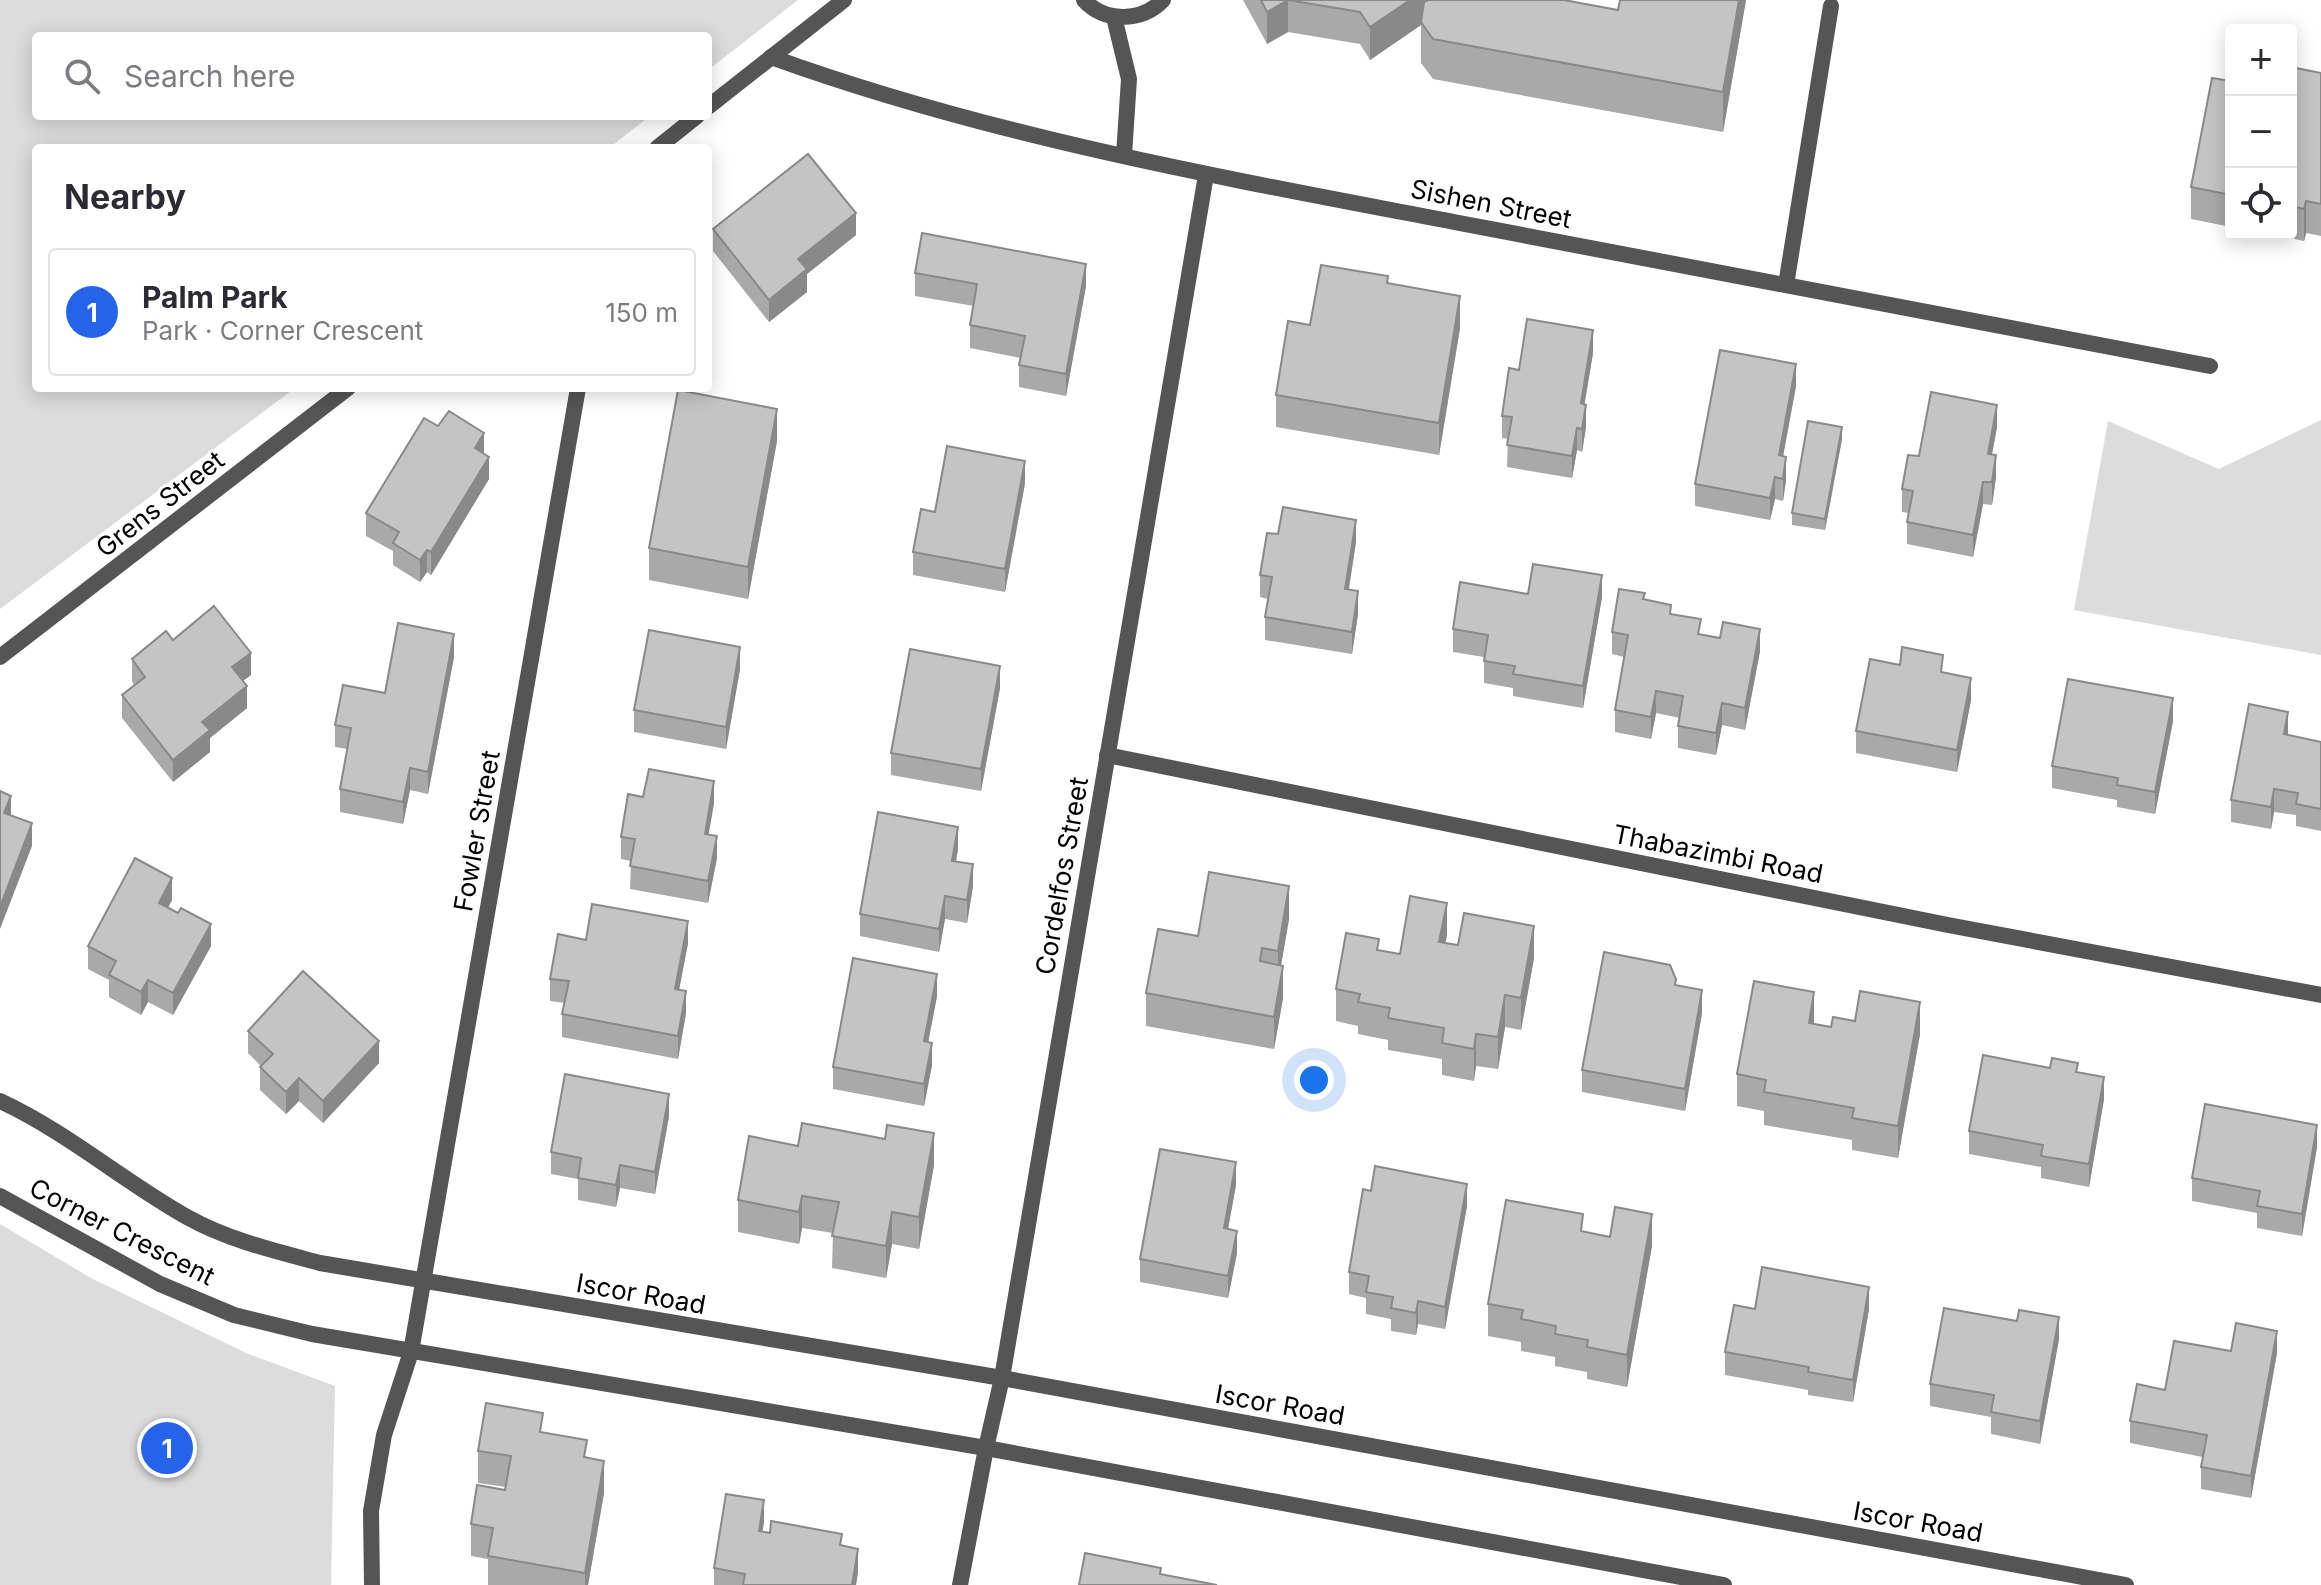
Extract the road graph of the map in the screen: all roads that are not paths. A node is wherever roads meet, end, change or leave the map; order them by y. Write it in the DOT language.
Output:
graph roads {
  1 [pos="844,0"];
  2 [pos="1084,0"];
  3 [pos="1163,0"];
  4 [pos="1831,6"];
  5 [pos="1114,17"];
  6 [pos="771,57"];
  7 [pos="712,104"];
  8 [pos="692,120"];
  9 [pos="662,144"];
  10 [pos="1124,155"];
  11 [pos="1206,175"];
  12 [pos="1786,285"];
  13 [pos="2210,366"];
  14 [pos="343,392"];
  15 [pos="577,392"];
  16 [pos="0,657"];
  17 [pos="1107,755"];
  18 [pos="2321,995"];
  19 [pos="0,1101"];
  20 [pos="0,1196"];
  21 [pos="424,1281"];
  22 [pos="411,1352"];
  23 [pos="1002,1378"];
  24 [pos="986,1448"];
  25 [pos="372,1585"];
  26 [pos="960,1585"];
  27 [pos="1724,1585"];
  28 [pos="2126,1585"];
  1 -- 6 [label="street"];
  2 -- 5 [label="street"];
  3 -- 5 [label="street"];
  4 -- 12 [label="street"];
  5 -- 10 [label="street"];
  6 -- 7 [label="street"];
  6 -- 10 [label="street, Sishen Street"];
  8 -- 9 [label="street"];
  10 -- 11 [label="street, Sishen Street"];
  11 -- 12 [label="street, Sishen Street"];
  11 -- 17 [label="street, Cordelfos Street"];
  12 -- 13 [label="street, Sishen Street"];
  14 -- 16 [label="street, Grens Street"];
  15 -- 21 [label="street, Fowler Street"];
  17 -- 18 [label="street, Thabazimbi Road"];
  17 -- 23 [label="street, Cordelfos Street"];
  19 -- 21 [label="street, Corner Crescent"];
  20 -- 22 [label="street, Corner Crescent"];
  21 -- 22 [label="street, Fowler Street"];
  21 -- 23 [label="street, Iscor Road"];
  22 -- 24 [label="street"];
  22 -- 25 [label="street"];
  23 -- 24 [label="street, Cordelfos Street"];
  23 -- 28 [label="street, Iscor Road"];
  24 -- 26 [label="street, Cordelfos Street"];
  24 -- 27 [label="street"];
}
